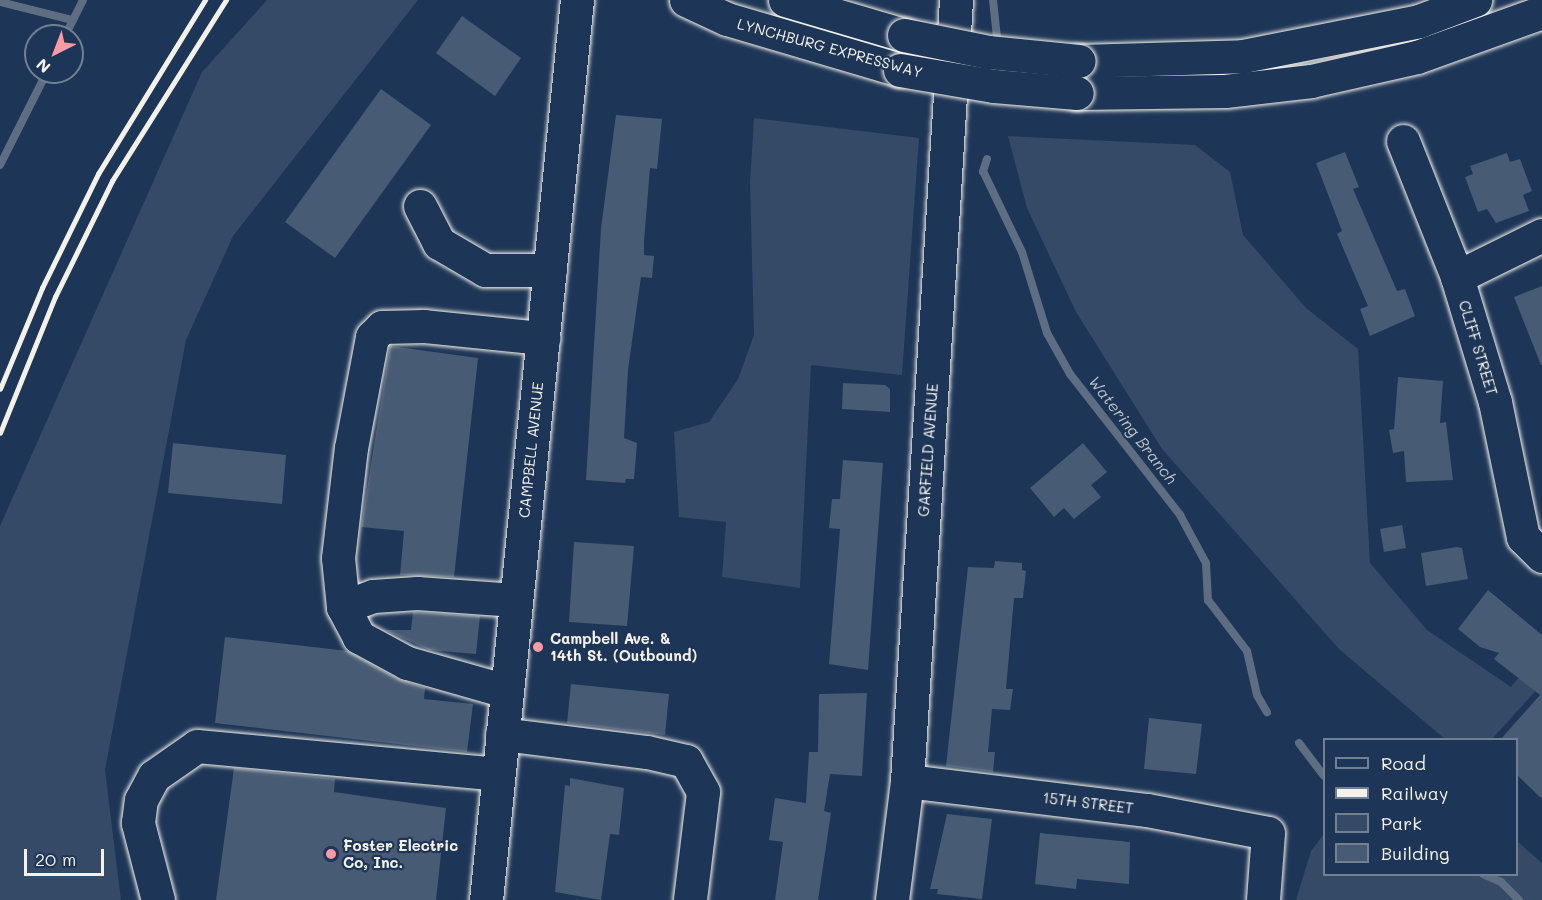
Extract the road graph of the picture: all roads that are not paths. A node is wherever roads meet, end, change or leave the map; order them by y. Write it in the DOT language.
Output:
graph roads {
  1 [pos="577,0"];
  2 [pos="686,0"];
  3 [pos="785,0"];
  4 [pos="956,0"];
  5 [pos="1475,0"];
  6 [pos="1542,12"];
  7 [pos="1403,141"];
  8 [pos="420,206"];
  9 [pos="1542,235"];
  10 [pos="550,270"];
  11 [pos="1457,277"];
  12 [pos="543,338"];
  13 [pos="1542,556"];
  14 [pos="515,600"];
  15 [pos="343,607"];
  16 [pos="506,691"];
  17 [pos="502,734"];
  18 [pos="498,774"];
  19 [pos="907,781"];
  20 [pos="158,900"];
  21 [pos="486,900"];
  22 [pos="690,900"];
  23 [pos="892,900"];
  24 [pos="1263,900"];
  1 -- 10 [label="main road, CAMPBELL AVENUE"];
  2 -- 6 [label="main road, LYNCHBURG EXPRESSWAY, bridge"];
  3 -- 5 [label="main road, LYNCHBURG EXPRESSWAY, bridge"];
  4 -- 19 [label="main road, GARFIELD AVENUE"];
  7 -- 11 [label="main road, CLIFF STREET"];
  8 -- 10 [label="main road"];
  9 -- 11 [label="main road"];
  10 -- 12 [label="main road, CAMPBELL AVENUE"];
  11 -- 13 [label="main road, CLIFF STREET"];
  12 -- 14 [label="main road, CAMPBELL AVENUE"];
  12 -- 15 [label="main road"];
  14 -- 15 [label="main road"];
  14 -- 16 [label="main road, CAMPBELL AVENUE"];
  15 -- 16 [label="main road"];
  16 -- 17 [label="main road, CAMPBELL AVENUE"];
  17 -- 18 [label="main road, CAMPBELL AVENUE"];
  17 -- 22 [label="main road"];
  18 -- 20 [label="main road"];
  18 -- 21 [label="main road, CAMPBELL AVENUE"];
  19 -- 23 [label="main road, GARFIELD AVENUE"];
  19 -- 24 [label="main road, 15TH STREET"];
}
